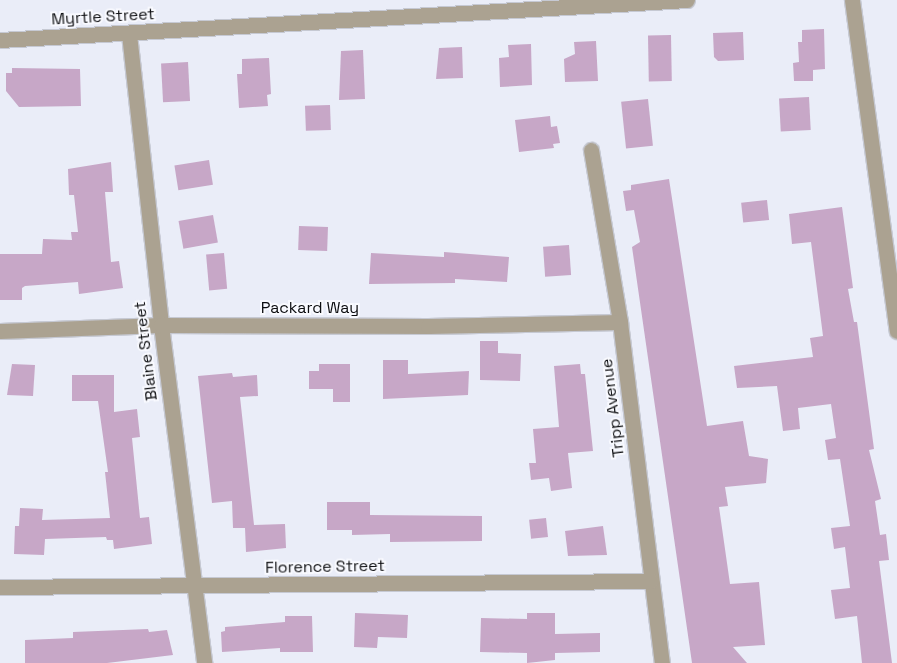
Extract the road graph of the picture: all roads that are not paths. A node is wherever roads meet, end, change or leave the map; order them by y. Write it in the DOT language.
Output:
graph roads {
  1 [pos="687,0"];
  2 [pos="852,0"];
  3 [pos="129,34"];
  4 [pos="0,40"];
  5 [pos="591,150"];
  6 [pos="620,322"];
  7 [pos="161,325"];
  8 [pos="0,331"];
  9 [pos="897,331"];
  10 [pos="651,581"];
  11 [pos="195,586"];
  12 [pos="0,587"];
  13 [pos="204,663"];
  14 [pos="662,663"];
  1 -- 3 [label="street, Myrtle Street"];
  2 -- 9 [label="street"];
  3 -- 4 [label="street, Myrtle Street"];
  3 -- 7 [label="street, Blaine Street"];
  5 -- 6 [label="street, Tripp Avenue"];
  6 -- 7 [label="street, Packard Way"];
  6 -- 10 [label="street, Tripp Avenue"];
  7 -- 8 [label="street, Packard Way"];
  7 -- 11 [label="street, Blaine Street"];
  10 -- 11 [label="street, Florence Street"];
  10 -- 14 [label="street, Tripp Avenue"];
  11 -- 12 [label="street, Florence Street"];
  11 -- 13 [label="street, Blaine Street"];
}
